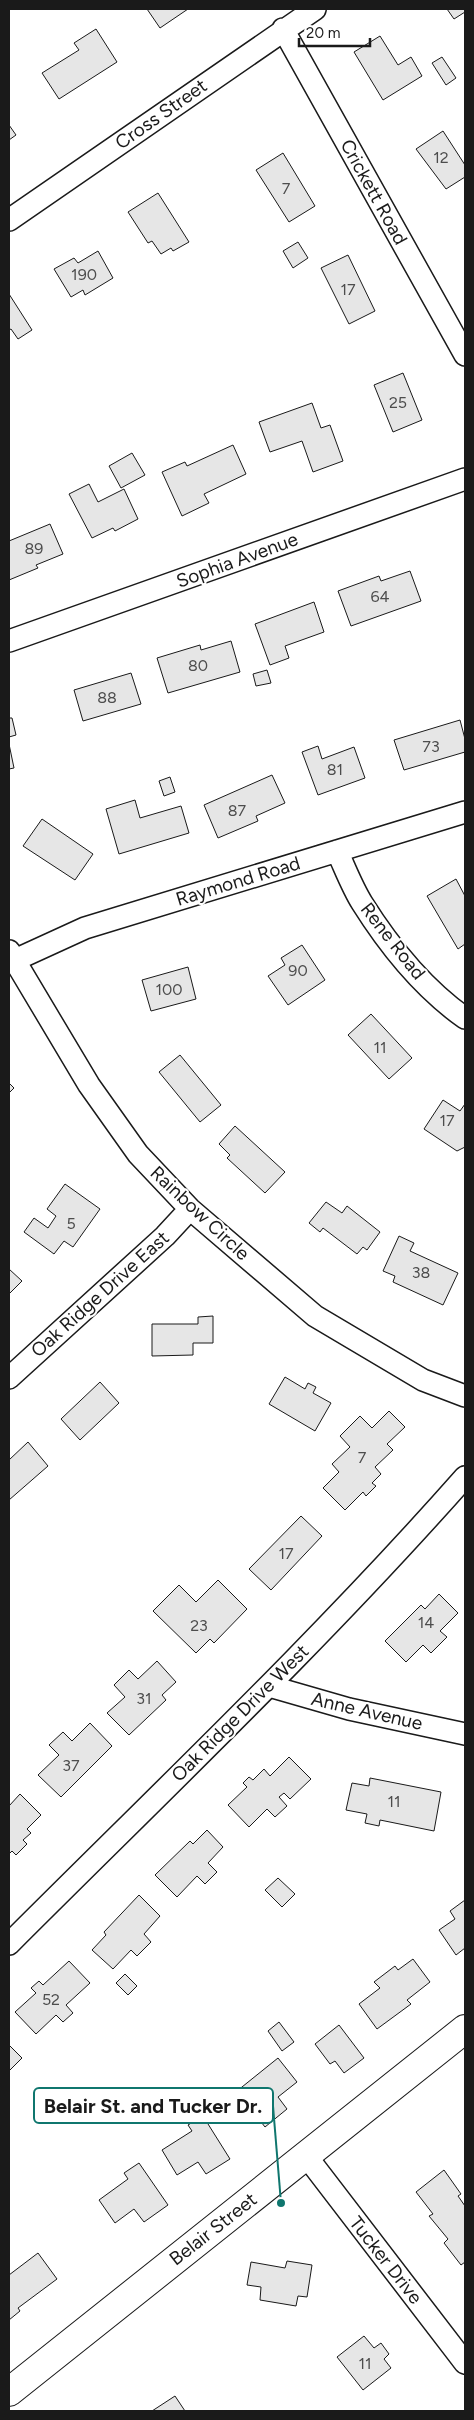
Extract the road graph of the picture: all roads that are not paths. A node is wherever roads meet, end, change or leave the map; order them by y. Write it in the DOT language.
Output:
graph roads {
  1 [pos="315,9"];
  2 [pos="283,29"];
  3 [pos="9,220"];
  4 [pos="465,355"];
  5 [pos="465,479"];
  6 [pos="9,641"];
  7 [pos="465,812"];
  8 [pos="337,851"];
  9 [pos="12,956"];
  10 [pos="465,1018"];
  11 [pos="190,1209"];
  12 [pos="9,1378"];
  13 [pos="465,1396"];
  14 [pos="465,1477"];
  15 [pos="269,1686"];
  16 [pos="465,1734"];
  17 [pos="9,1944"];
  18 [pos="465,2029"];
  19 [pos="307,2157"];
  20 [pos="465,2363"];
  21 [pos="9,2392"];
  1 -- 2 [label="street, Cross Street"];
  2 -- 3 [label="street, Cross Street"];
  2 -- 4 [label="street, Crickett Road"];
  5 -- 6 [label="street, Sophia Avenue"];
  7 -- 8 [label="street, Raymond Road"];
  8 -- 9 [label="street, Raymond Road"];
  8 -- 10 [label="street, Rene Road"];
  9 -- 11 [label="street, Rainbow Circle"];
  11 -- 12 [label="street, Oak Ridge Drive East"];
  11 -- 13 [label="street, Rainbow Circle"];
  14 -- 15 [label="street, Oak Ridge Drive West"];
  15 -- 16 [label="street, Anne Avenue"];
  15 -- 17 [label="street, Oak Ridge Drive West"];
  18 -- 19 [label="main road, Belair Street"];
  19 -- 20 [label="street, Tucker Drive"];
  19 -- 21 [label="main road, Belair Street"];
}
